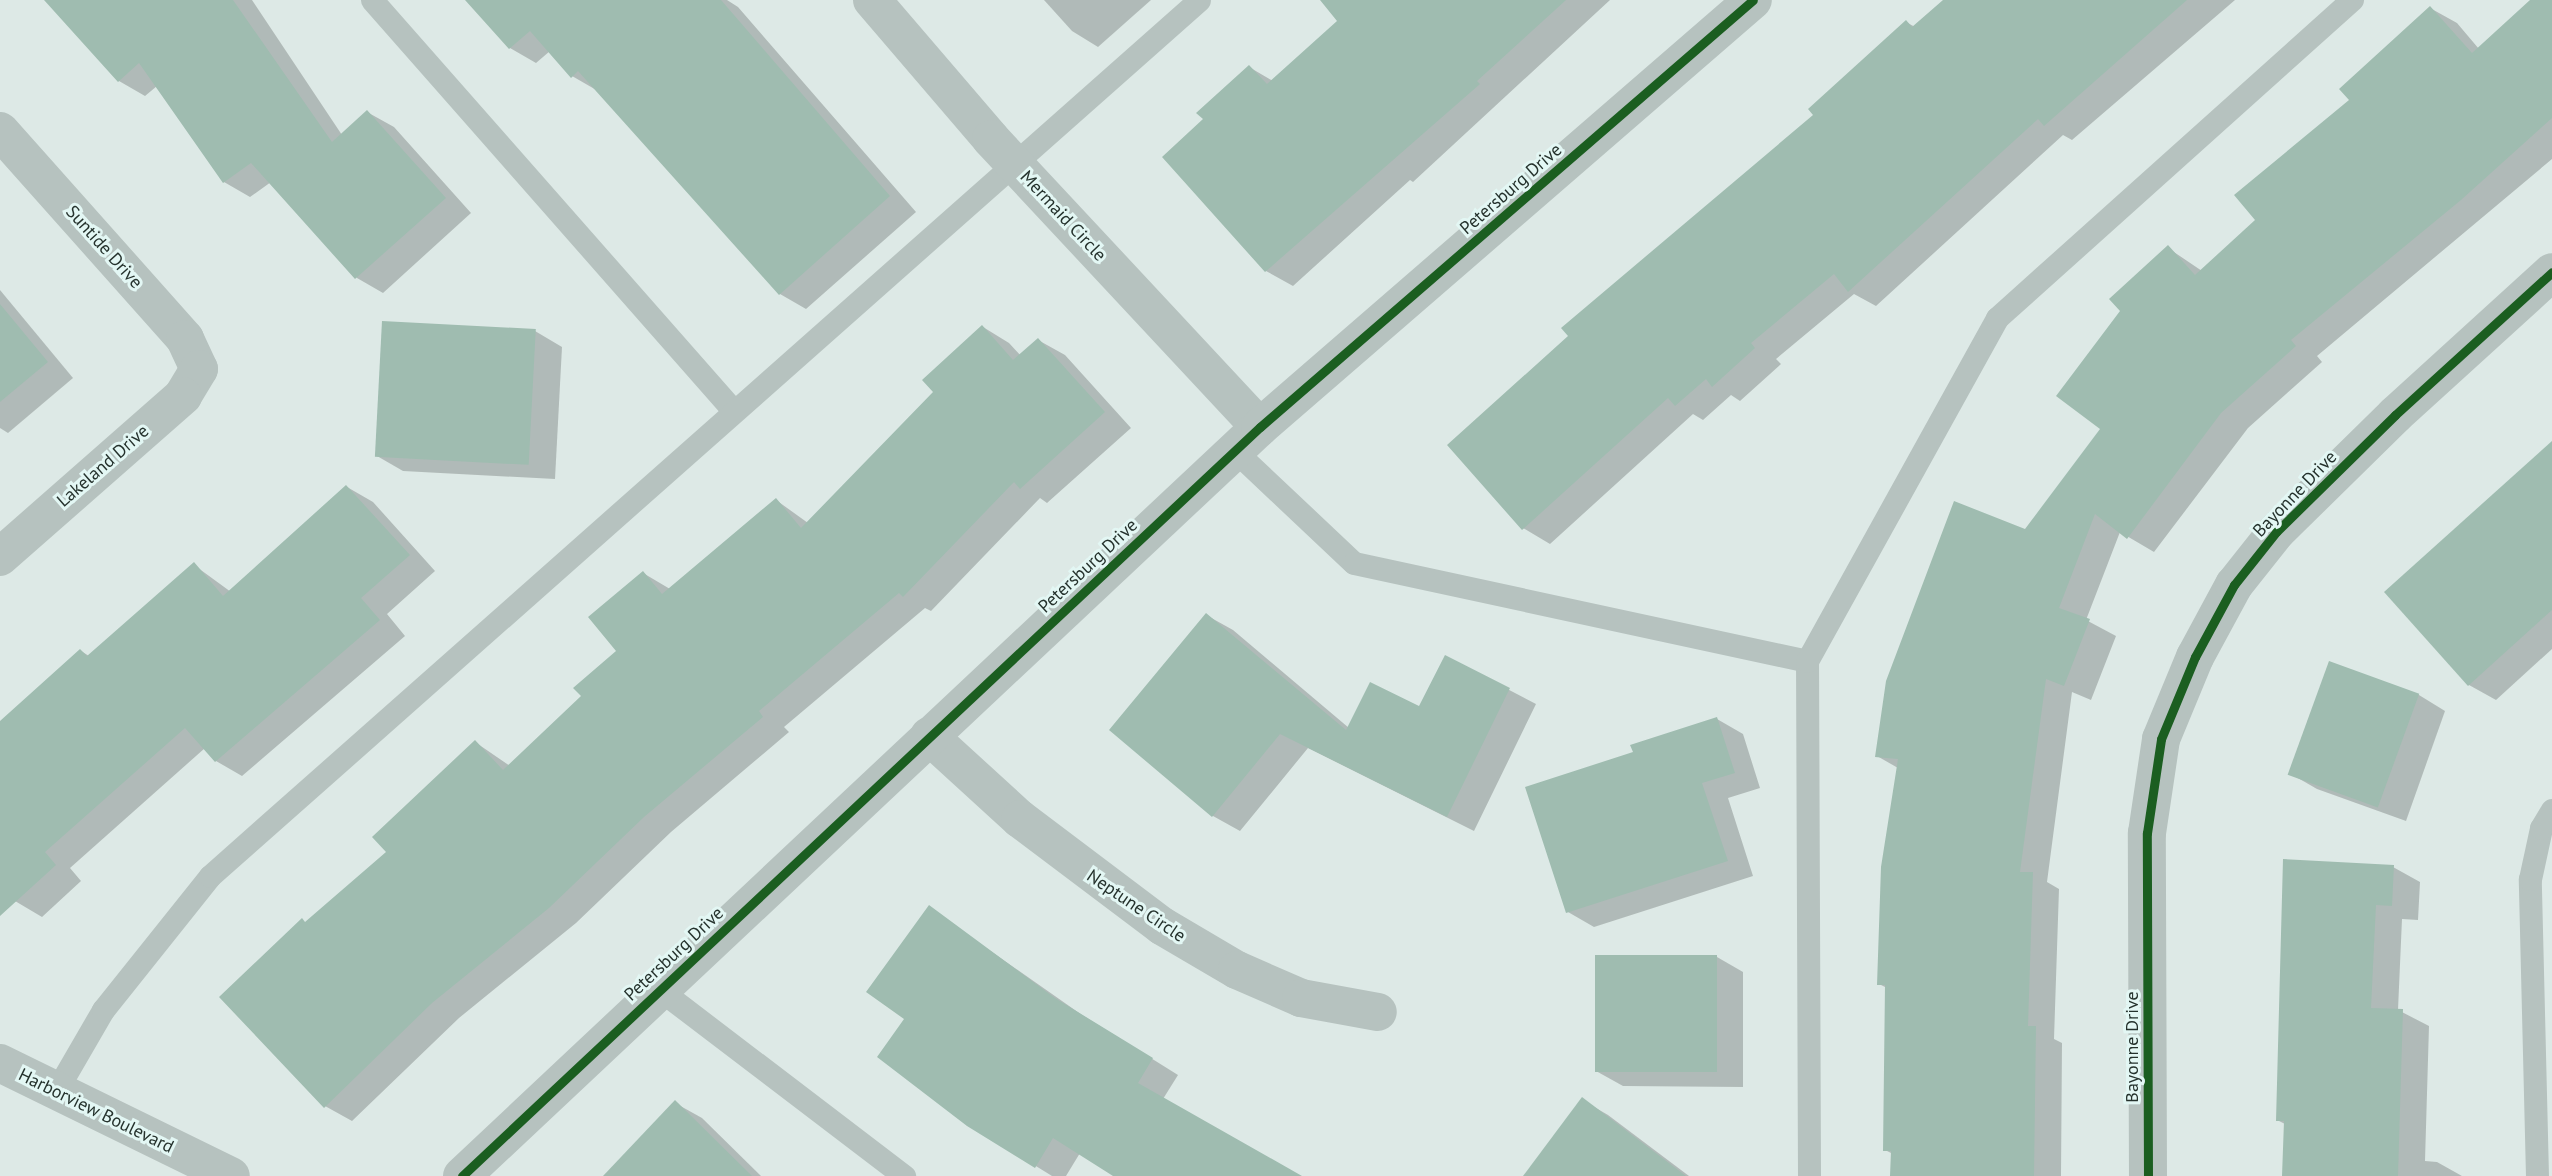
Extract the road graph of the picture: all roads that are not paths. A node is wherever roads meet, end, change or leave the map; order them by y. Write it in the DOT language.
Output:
graph roads {
  1 [pos="372,0"];
  2 [pos="872,0"];
  3 [pos="1199,0"];
  4 [pos="1754,0"];
  5 [pos="2352,0"];
  6 [pos="0,131"];
  7 [pos="1016,165"];
  8 [pos="2552,272"];
  9 [pos="199,369"];
  10 [pos="733,410"];
  11 [pos="1247,439"];
  12 [pos="0,557"];
  13 [pos="1807,661"];
  14 [pos="929,736"];
  15 [pos="2552,810"];
  16 [pos="660,990"];
  17 [pos="1378,1012"];
  18 [pos="0,1063"];
  19 [pos="55,1091"];
  20 [pos="231,1176"];
  21 [pos="462,1176"];
  22 [pos="904,1176"];
  23 [pos="1809,1176"];
  24 [pos="2148,1176"];
  25 [pos="2537,1176"];
  1 -- 10 [label="lane"];
  2 -- 7 [label="street, Mermaid Circle"];
  3 -- 7 [label="lane"];
  4 -- 11 [label="street, Petersburg Drive"];
  5 -- 13 [label="lane"];
  6 -- 9 [label="street, Suntide Drive"];
  7 -- 10 [label="lane"];
  7 -- 11 [label="street, Mermaid Circle"];
  8 -- 24 [label="street, Bayonne Drive"];
  9 -- 12 [label="street, Lakeland Drive"];
  10 -- 19 [label="lane"];
  11 -- 13 [label="lane"];
  11 -- 14 [label="street, Petersburg Drive"];
  13 -- 23 [label="lane"];
  14 -- 16 [label="street, Petersburg Drive"];
  14 -- 17 [label="street, Neptune Circle"];
  15 -- 25 [label="lane"];
  16 -- 21 [label="street, Petersburg Drive"];
  16 -- 22 [label="lane"];
  18 -- 19 [label="street, Harborview Boulevard"];
  19 -- 20 [label="street, Harborview Boulevard"];
}
